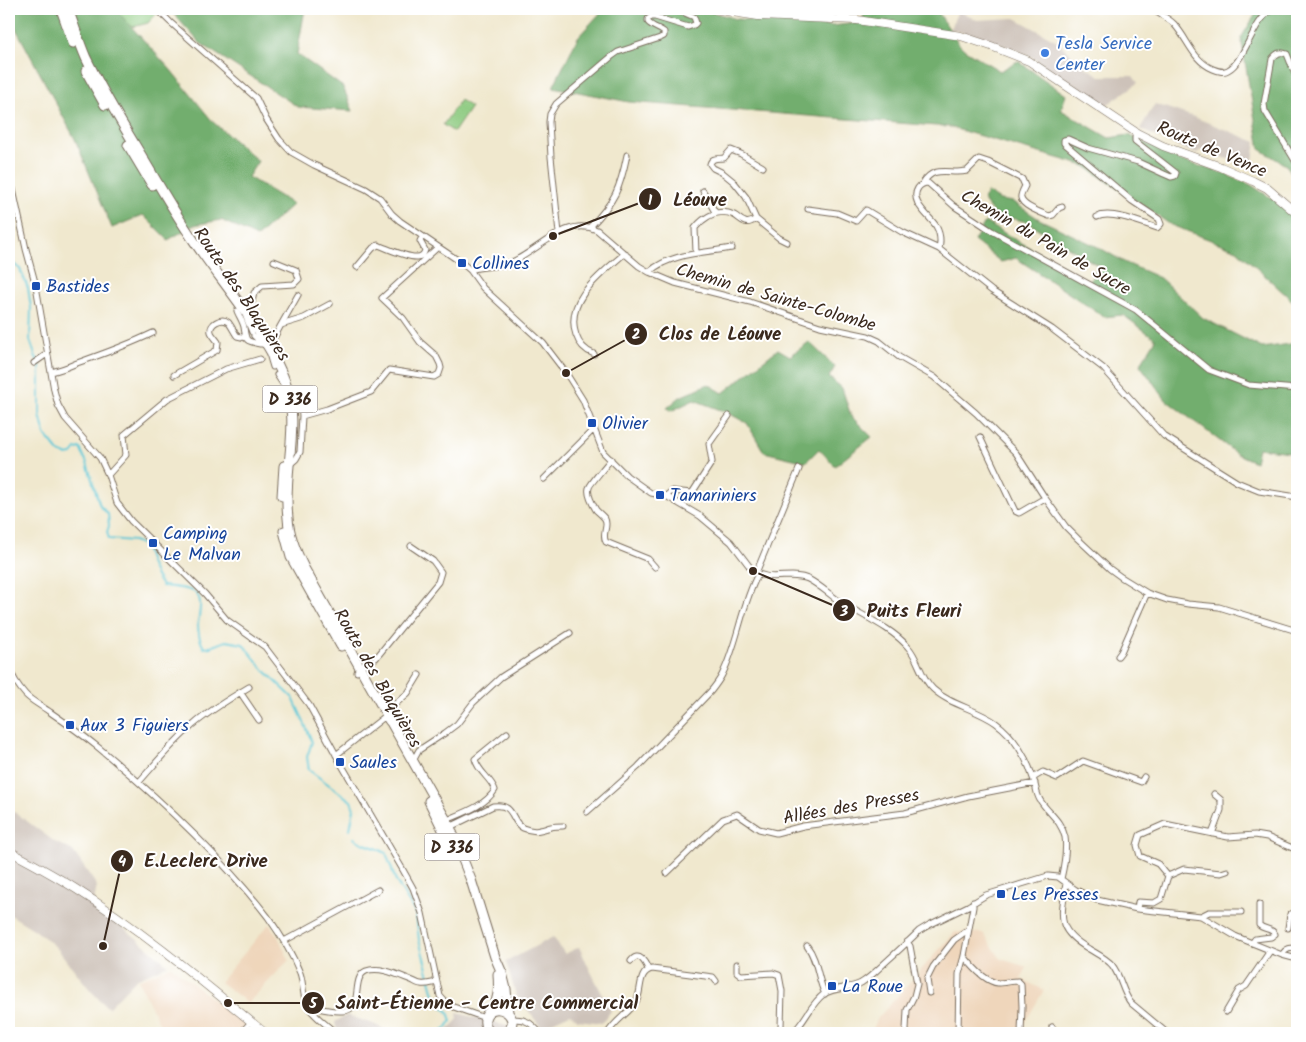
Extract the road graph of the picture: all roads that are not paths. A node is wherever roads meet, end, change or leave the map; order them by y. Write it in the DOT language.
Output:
graph roads {
  1 [pos="61,9"];
  2 [pos="68,9"];
  3 [pos="157,9"];
  4 [pos="676,9"];
  5 [pos="713,9"];
  6 [pos="1152,9"];
  7 [pos="1272,9"];
  8 [pos="1297,79"];
  9 [pos="1138,133"];
  10 [pos="627,154"];
  11 [pos="1297,164"];
  12 [pos="763,167"];
  13 [pos="9,171"];
  14 [pos="923,183"];
  15 [pos="703,191"];
  16 [pos="1062,207"];
  17 [pos="808,209"];
  18 [pos="716,212"];
  19 [pos="1297,214"];
  20 [pos="1097,217"];
  21 [pos="756,219"];
  22 [pos="590,227"];
  23 [pos="559,233"];
  24 [pos="422,237"];
  25 [pos="787,242"];
  26 [pos="438,247"];
  27 [pos="732,248"];
  28 [pos="939,250"];
  29 [pos="625,253"];
  30 [pos="696,253"];
  31 [pos="274,261"];
  32 [pos="357,267"];
  33 [pos="470,270"];
  34 [pos="649,272"];
  35 [pos="220,286"];
  36 [pos="298,295"];
  37 [pos="330,304"];
  38 [pos="247,314"];
  39 [pos="281,325"];
  40 [pos="152,332"];
  41 [pos="256,340"];
  42 [pos="48,354"];
  43 [pos="594,354"];
  44 [pos="260,359"];
  45 [pos="34,362"];
  46 [pos="275,371"];
  47 [pos="51,372"];
  48 [pos="174,375"];
  49 [pos="1297,389"];
  50 [pos="289,392"];
  51 [pos="287,414"];
  52 [pos="302,416"];
  53 [pos="729,416"];
  54 [pos="594,429"];
  55 [pos="980,437"];
  56 [pos="611,459"];
  57 [pos="289,465"];
  58 [pos="799,469"];
  59 [pos="108,474"];
  60 [pos="544,479"];
  61 [pos="666,496"];
  62 [pos="1297,497"];
  63 [pos="1045,498"];
  64 [pos="411,546"];
  65 [pos="654,567"];
  66 [pos="759,574"];
  67 [pos="1147,593"];
  68 [pos="1297,631"];
  69 [pos="570,632"];
  70 [pos="1118,656"];
  71 [pos="9,668"];
  72 [pos="358,669"];
  73 [pos="419,675"];
  74 [pos="249,687"];
  75 [pos="240,692"];
  76 [pos="384,715"];
  77 [pos="259,720"];
  78 [pos="507,733"];
  79 [pos="336,755"];
  80 [pos="413,761"];
  81 [pos="1144,777"];
  82 [pos="1034,780"];
  83 [pos="140,782"];
  84 [pos="1214,794"];
  85 [pos="587,812"];
  86 [pos="448,824"];
  87 [pos="563,826"];
  88 [pos="1212,834"];
  89 [pos="1297,850"];
  90 [pos="9,851"];
  91 [pos="1227,871"];
  92 [pos="667,873"];
  93 [pos="1168,876"];
  94 [pos="1061,879"];
  95 [pos="1066,883"];
  96 [pos="378,890"];
  97 [pos="973,902"];
  98 [pos="1259,904"];
  99 [pos="480,907"];
  100 [pos="1137,909"];
  101 [pos="1241,912"];
  102 [pos="1297,913"];
  103 [pos="1201,916"];
  104 [pos="1288,928"];
  105 [pos="968,930"];
  106 [pos="284,942"];
  107 [pos="907,942"];
  108 [pos="1252,943"];
  109 [pos="807,946"];
  110 [pos="1297,948"];
  111 [pos="1270,951"];
  112 [pos="1282,955"];
  113 [pos="964,956"];
  114 [pos="495,957"];
  115 [pos="1297,959"];
  116 [pos="631,961"];
  117 [pos="737,964"];
  118 [pos="648,969"];
  119 [pos="716,980"];
  120 [pos="437,982"];
  121 [pos="929,993"];
  122 [pos="825,994"];
  123 [pos="308,1006"];
  124 [pos="321,1008"];
  125 [pos="493,1010"];
  126 [pos="1226,1012"];
  127 [pos="510,1016"];
  128 [pos="318,1017"];
  129 [pos="485,1018"];
  130 [pos="251,1022"];
  131 [pos="1052,1027"];
  132 [pos="508,1032"];
  133 [pos="241,1033"];
  134 [pos="265,1033"];
  135 [pos="335,1033"];
  136 [pos="490,1033"];
  137 [pos="540,1033"];
  138 [pos="608,1033"];
  139 [pos="782,1033"];
  140 [pos="792,1033"];
  141 [pos="907,1033"];
  142 [pos="958,1033"];
  143 [pos="1021,1033"];
  144 [pos="1057,1033"];
  145 [pos="1167,1033"];
  1 -- 35 [label="main road, Route des Blaquières / D 336"];
  2 -- 38 [label="main road, Route des Blaquières / D 336"];
  3 -- 24 [label="street"];
  4 -- 23 [label="street"];
  5 -- 9 [label="main road, Route de Vence"];
  6 -- 7 [label="street"];
  8 -- 11 [label="street"];
  9 -- 19 [label="main road, Route de Vence"];
  9 -- 20 [label="street, Route de Vence"];
  10 -- 22 [label="street"];
  12 -- 21 [label="street"];
  13 -- 42 [label="street"];
  14 -- 16 [label="street"];
  14 -- 28 [label="street"];
  14 -- 49 [label="street, Chemin du Pain de Sucre"];
  15 -- 18 [label="street"];
  17 -- 28 [label="street"];
  18 -- 21 [label="street"];
  18 -- 30 [label="street"];
  21 -- 25 [label="street"];
  22 -- 23 [label="street"];
  22 -- 29 [label="street, Chemin de Sainte-Colombe"];
  23 -- 33 [label="street"];
  24 -- 26 [label="street"];
  24 -- 32 [label="street"];
  26 -- 33 [label="street"];
  26 -- 52 [label="street"];
  27 -- 30 [label="street"];
  28 -- 62 [label="street"];
  29 -- 34 [label="street, Chemin de Sainte-Colombe"];
  29 -- 43 [label="street"];
  30 -- 34 [label="street"];
  31 -- 38 [label="street"];
  33 -- 54 [label="street"];
  34 -- 63 [label="street, Chemin de Sainte-Colombe"];
  35 -- 38 [label="street"];
  35 -- 41 [label="main road, Route des Blaquières / D 336"];
  36 -- 39 [label="street"];
  37 -- 39 [label="street"];
  38 -- 41 [label="main road, Route des Blaquières / D 336"];
  38 -- 41 [label="street"];
  39 -- 41 [label="street"];
  40 -- 47 [label="street"];
  41 -- 46 [label="main road, Route des Blaquières / D 336"];
  41 -- 48 [label="street"];
  41 -- 50 [label="main road, Route des Blaquières / D 336"];
  42 -- 45 [label="street"];
  42 -- 47 [label="street"];
  44 -- 59 [label="street"];
  46 -- 50 [label="street"];
  46 -- 51 [label="main road, Route des Blaquières / D 336"];
  47 -- 59 [label="street"];
  50 -- 51 [label="street"];
  50 -- 52 [label="street"];
  50 -- 57 [label="main road, Route des Blaquières / D 336"];
  51 -- 72 [label="main road, Route des Blaquières / D 336"];
  52 -- 57 [label="street"];
  53 -- 61 [label="street"];
  54 -- 56 [label="street"];
  54 -- 60 [label="street"];
  55 -- 63 [label="street"];
  56 -- 61 [label="street"];
  56 -- 65 [label="street"];
  57 -- 72 [label="main road, Route des Blaquières / D 336"];
  58 -- 66 [label="street"];
  59 -- 79 [label="street"];
  61 -- 66 [label="street"];
  63 -- 67 [label="street, Chemin de Sainte-Colombe"];
  64 -- 72 [label="street"];
  66 -- 82 [label="street"];
  66 -- 85 [label="street"];
  67 -- 68 [label="street, Chemin de Sainte-Colombe"];
  67 -- 70 [label="street"];
  69 -- 80 [label="street"];
  71 -- 83 [label="street"];
  72 -- 76 [label="main road, Route des Blaquières / D 336"];
  73 -- 76 [label="street"];
  74 -- 75 [label="street"];
  75 -- 77 [label="street"];
  75 -- 83 [label="street"];
  76 -- 79 [label="street"];
  76 -- 80 [label="main road, Route des Blaquières / D 336"];
  76 -- 99 [label="main road, Route des Blaquières / D 336"];
  78 -- 86 [label="street"];
  79 -- 120 [label="street"];
  80 -- 86 [label="main road, Route des Blaquières / D 336"];
  81 -- 82 [label="street"];
  82 -- 92 [label="street, Allées des Presses"];
  82 -- 94 [label="street"];
  83 -- 106 [label="street"];
  84 -- 88 [label="street"];
  86 -- 87 [label="street"];
  86 -- 99 [label="main road, Route des Blaquières / D 336"];
  88 -- 89 [label="street"];
  88 -- 93 [label="street"];
  90 -- 130 [label="main road"];
  91 -- 93 [label="street"];
  93 -- 100 [label="street"];
  94 -- 95 [label="street"];
  94 -- 97 [label="street"];
  95 -- 100 [label="street"];
  95 -- 145 [label="street"];
  96 -- 106 [label="street"];
  97 -- 105 [label="street"];
  97 -- 107 [label="street"];
  98 -- 108 [label="street"];
  99 -- 114 [label="main road, Route des Blaquières / D 336"];
  100 -- 103 [label="street"];
  101 -- 103 [label="street"];
  102 -- 104 [label="street"];
  103 -- 108 [label="street"];
  105 -- 113 [label="street"];
  105 -- 121 [label="street"];
  106 -- 123 [label="street"];
  107 -- 122 [label="street"];
  107 -- 141 [label="street"];
  108 -- 111 [label="street"];
  109 -- 122 [label="street"];
  110 -- 112 [label="street"];
  111 -- 112 [label="street"];
  111 -- 126 [label="street"];
  112 -- 115 [label="street"];
  113 -- 142 [label="street"];
  113 -- 143 [label="street"];
  114 -- 125 [label="main road"];
  114 -- 127 [label="main road"];
  116 -- 118 [label="street"];
  117 -- 139 [label="street"];
  118 -- 119 [label="street"];
  118 -- 138 [label="street"];
  120 -- 124 [label="street"];
  120 -- 129 [label="street"];
  122 -- 140 [label="street"];
  123 -- 124 [label="street"];
  123 -- 128 [label="street"];
  124 -- 128 [label="street"];
  125 -- 127 [label="main road"];
  125 -- 129 [label="main road"];
  127 -- 132 [label="main road"];
  127 -- 137 [label="street"];
  128 -- 135 [label="street"];
  129 -- 136 [label="main road"];
  130 -- 133 [label="street"];
  130 -- 134 [label="main road"];
  131 -- 144 [label="street"];
}
